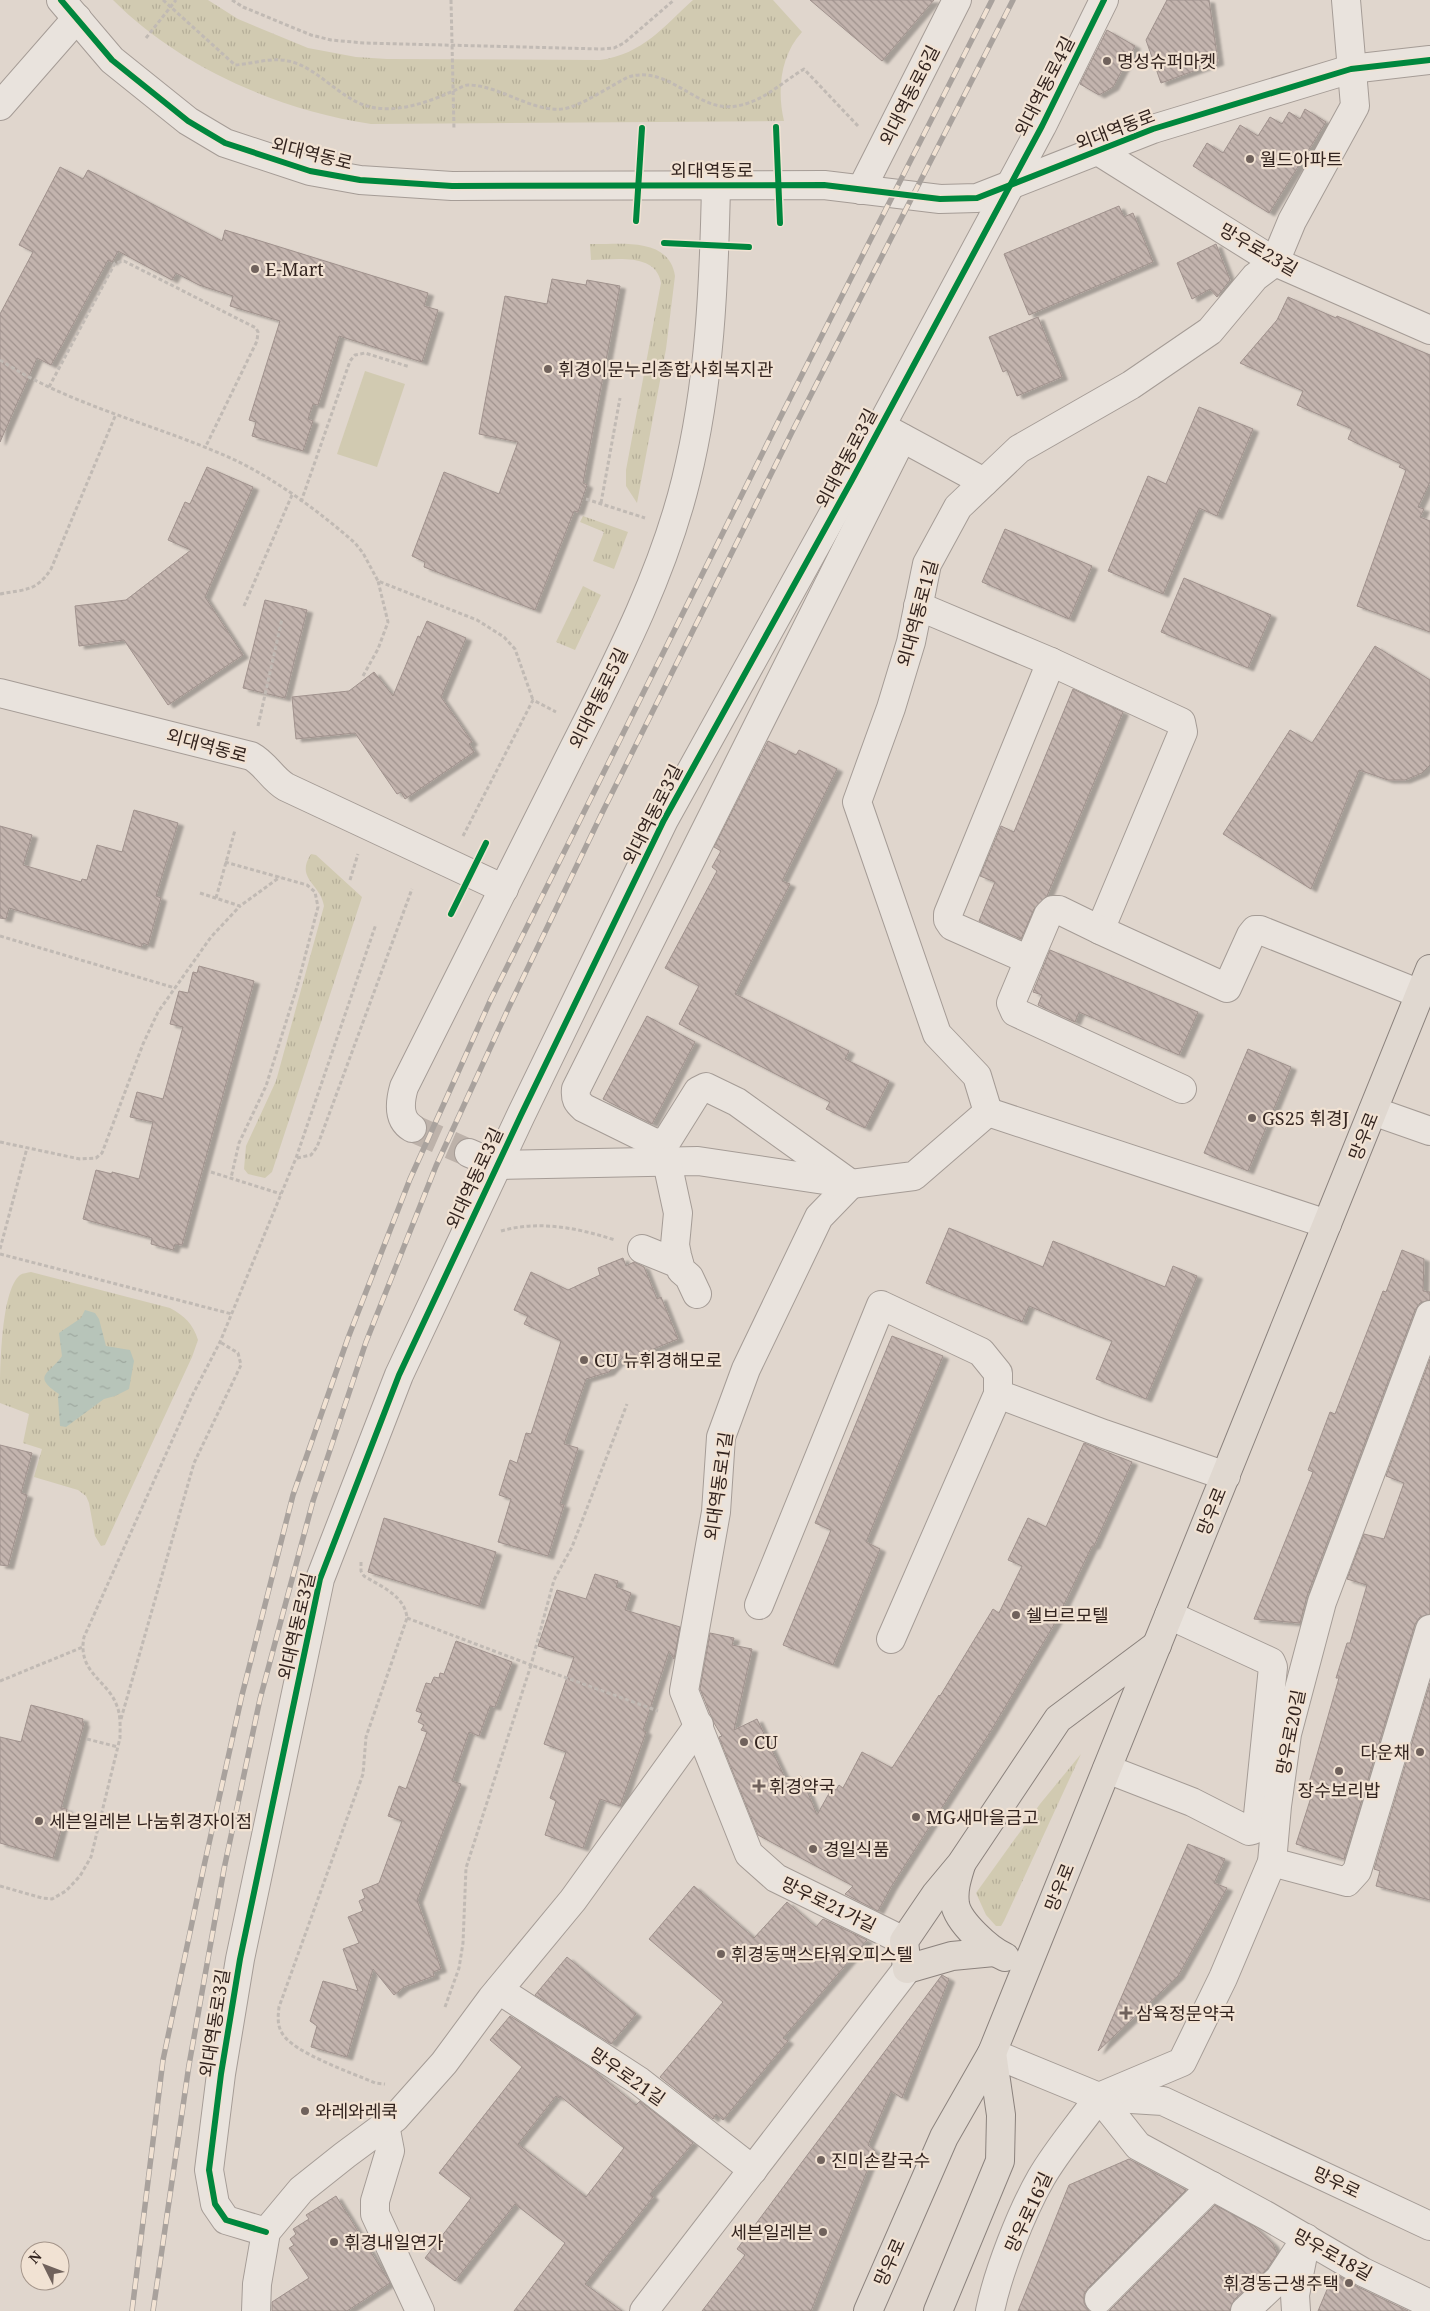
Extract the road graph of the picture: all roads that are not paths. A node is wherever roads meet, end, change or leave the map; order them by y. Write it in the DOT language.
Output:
graph roads {
  1 [pos="957,0"];
  2 [pos="1104,0"];
  3 [pos="1346,0"];
  4 [pos="69,9"];
  5 [pos="1430,60"];
  6 [pos="1351,69"];
  7 [pos="0,106"];
  8 [pos="1098,151"];
  9 [pos="716,186"];
  10 [pos="1008,186"];
  11 [pos="861,190"];
  12 [pos="1275,262"];
  13 [pos="1430,330"];
  14 [pos="892,432"];
  15 [pos="984,482"];
  16 [pos="918,606"];
  17 [pos="1051,662"];
  18 [pos="0,693"];
  19 [pos="504,889"];
  20 [pos="1100,930"];
  21 [pos="1029,960"];
  22 [pos="1425,982"];
  23 [pos="1182,1089"];
  24 [pos="1373,1111"];
  25 [pos="988,1112"];
  26 [pos="412,1128"];
  27 [pos="1430,1131"];
  28 [pos="469,1153"];
  29 [pos="667,1162"];
  30 [pos="497,1165"];
  31 [pos="851,1184"];
  32 [pos="1327,1224"];
  33 [pos="642,1249"];
  34 [pos="679,1264"];
  35 [pos="697,1294"];
  36 [pos="1430,1315"];
  37 [pos="998,1394"];
  38 [pos="1226,1476"];
  39 [pos="759,1605"];
  40 [pos="1169,1615"];
  41 [pos="1430,1629"];
  42 [pos="891,1638"];
  43 [pos="1157,1645"];
  44 [pos="699,1726"];
  45 [pos="1107,1769"];
  46 [pos="1272,1862"];
  47 [pos="961,1864"];
  48 [pos="904,1940"];
  49 [pos="994,1952"];
  50 [pos="1027,1966"];
  51 [pos="907,1968"];
  52 [pos="499,1990"];
  53 [pos="992,2053"];
  54 [pos="1099,2097"];
  55 [pos="385,2125"];
  56 [pos="752,2170"];
  57 [pos="1212,2186"];
  58 [pos="1430,2226"];
  59 [pos="266,2232"];
  60 [pos="1306,2238"];
  61 [pos="1099,2299"];
  62 [pos="1430,2304"];
  63 [pos="256,2311"];
  64 [pos="420,2311"];
  65 [pos="644,2311"];
  66 [pos="868,2311"];
  67 [pos="938,2311"];
  68 [pos="990,2311"];
  69 [pos="1245,2311"];
  70 [pos="1296,2311"];
  1 -- 11 [label="street, 외대역동로6길"];
  2 -- 10 [label="street, 외대역동로4길"];
  3 -- 6 [label="street"];
  4 -- 7 [label="street, 외대역동로"];
  4 -- 9 [label="street, 외대역동로"];
  5 -- 6 [label="street, 외대역동로"];
  6 -- 8 [label="street, 외대역동로"];
  6 -- 12 [label="street"];
  8 -- 10 [label="street, 외대역동로"];
  8 -- 12 [label="street, 망우로23길"];
  9 -- 11 [label="street, 외대역동로"];
  9 -- 19 [label="street, 외대역동로5길"];
  10 -- 11 [label="street, 외대역동로"];
  10 -- 14 [label="street, 외대역동로3길"];
  12 -- 13 [label="street, 망우로23길"];
  12 -- 15 [label="street, 외대역동로1길"];
  14 -- 15 [label="street"];
  14 -- 30 [label="street, 외대역동로3길"];
  14 -- 31 [label="street"];
  15 -- 16 [label="street, 외대역동로1길"];
  16 -- 17 [label="street"];
  16 -- 25 [label="street, 외대역동로1길"];
  17 -- 20 [label="street"];
  17 -- 21 [label="street"];
  18 -- 19 [label="street, 외대역동로"];
  19 -- 26 [label="street, 외대역동로5길"];
  20 -- 21 [label="street"];
  20 -- 22 [label="street"];
  21 -- 23 [label="street"];
  22 -- 24 [label="main road, 망우로"];
  24 -- 27 [label="street"];
  24 -- 32 [label="main road, 망우로"];
  25 -- 31 [label="street"];
  25 -- 32 [label="street"];
  28 -- 30 [label="street"];
  29 -- 30 [label="street"];
  29 -- 31 [label="street"];
  29 -- 34 [label="street"];
  30 -- 59 [label="street, 외대역동로3길"];
  31 -- 44 [label="street, 외대역동로1길"];
  32 -- 38 [label="main road, 망우로"];
  33 -- 34 [label="street"];
  34 -- 35 [label="street"];
  36 -- 46 [label="street, 망우로20길"];
  37 -- 38 [label="street"];
  37 -- 39 [label="street"];
  37 -- 42 [label="street"];
  38 -- 40 [label="main road, 망우로"];
  40 -- 43 [label="main road, 망우로"];
  40 -- 45 [label="street"];
  41 -- 46 [label="street"];
  43 -- 45 [label="main road, 망우로"];
  43 -- 47 [label="main road"];
  44 -- 48 [label="street, 망우로21가길"];
  44 -- 52 [label="street"];
  45 -- 50 [label="main road, 망우로"];
  46 -- 54 [label="street, 망우로20길"];
  47 -- 48 [label="main road"];
  47 -- 49 [label="main road"];
  48 -- 51 [label="main road"];
  49 -- 50 [label="main road"];
  49 -- 51 [label="main road"];
  50 -- 53 [label="main road, 망우로"];
  51 -- 56 [label="street"];
  52 -- 55 [label="street"];
  52 -- 56 [label="street, 망우로21길"];
  53 -- 54 [label="street, 망우로"];
  53 -- 66 [label="main road, 망우로"];
  53 -- 67 [label="main road"];
  54 -- 57 [label="street, 망우로18길"];
  54 -- 58 [label="street, 망우로"];
  54 -- 68 [label="street, 망우로16길"];
  55 -- 59 [label="street"];
  55 -- 64 [label="street"];
  56 -- 65 [label="street"];
  57 -- 60 [label="street, 망우로18길"];
  57 -- 61 [label="street"];
  59 -- 63 [label="street"];
  60 -- 62 [label="street, 망우로18길"];
  60 -- 69 [label="street"];
  60 -- 70 [label="street"];
}
